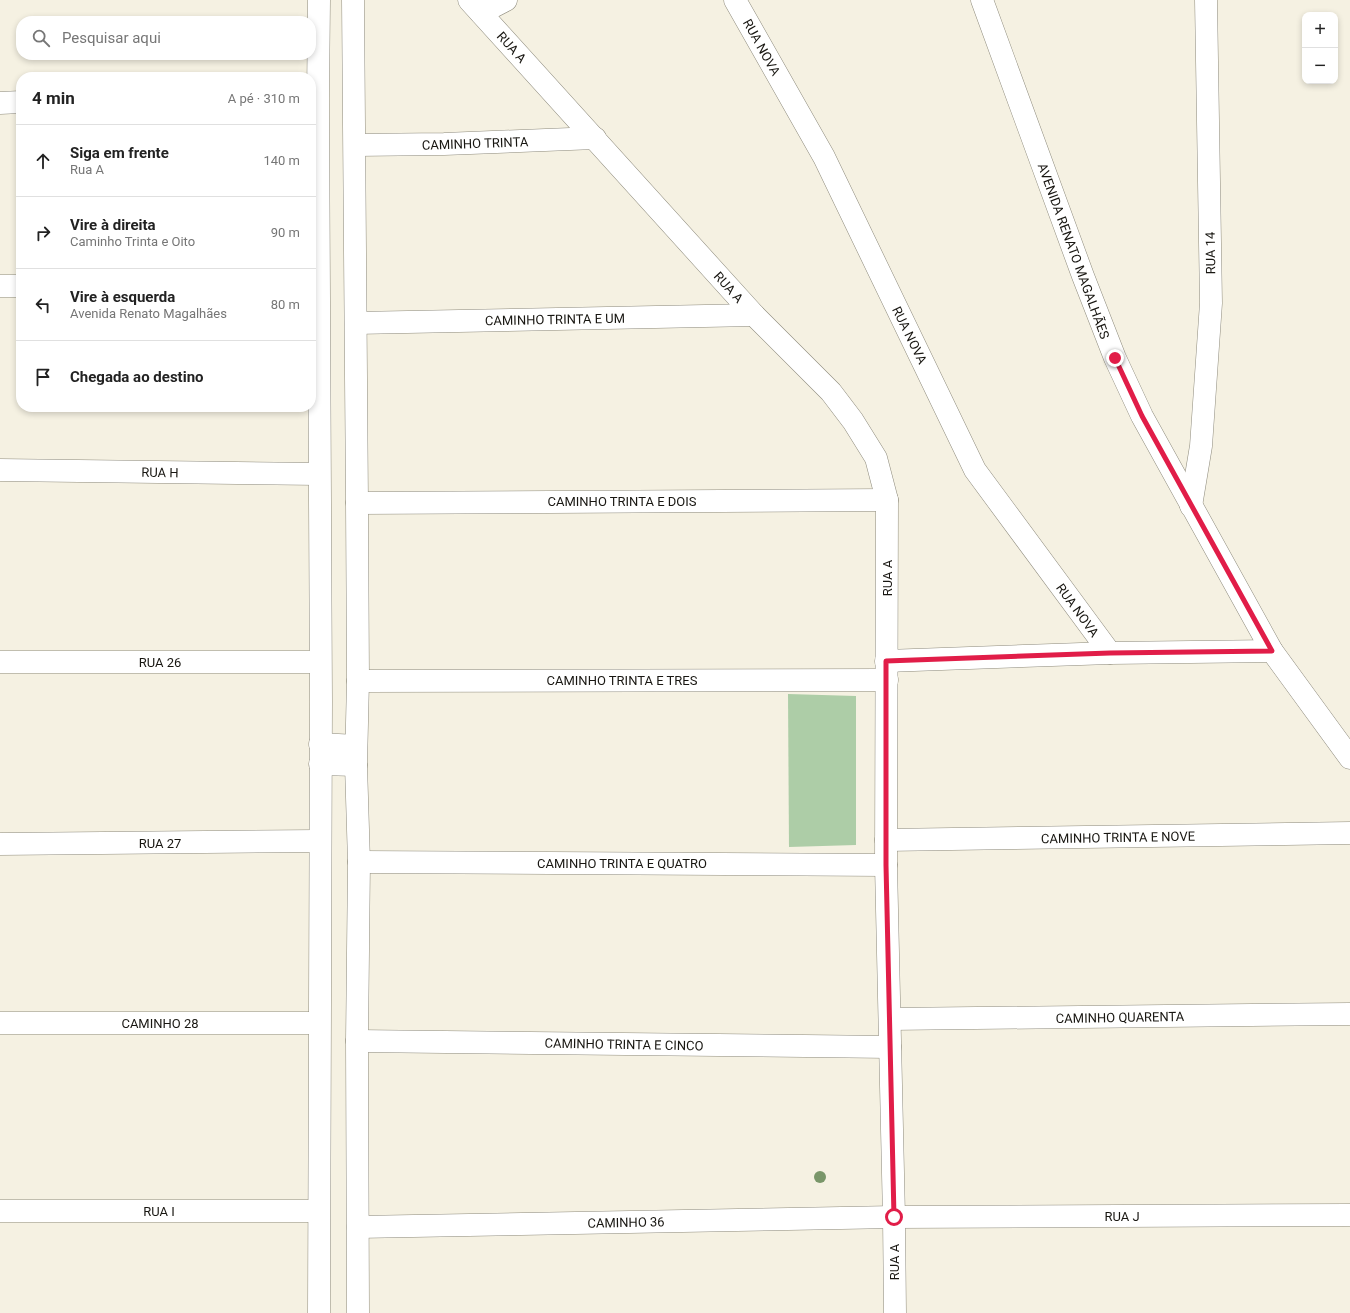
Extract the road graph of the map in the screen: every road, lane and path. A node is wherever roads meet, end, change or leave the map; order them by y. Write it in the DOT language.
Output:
graph roads {
  1 [pos="319,0"];
  2 [pos="353,0"];
  3 [pos="506,0"];
  4 [pos="735,0"];
  5 [pos="982,0"];
  6 [pos="1206,0"];
  7 [pos="475,7"];
  8 [pos="316,59"];
  9 [pos="316,60"];
  10 [pos="315,72"];
  11 [pos="0,102"];
  12 [pos="16,102"];
  13 [pos="595,138"];
  14 [pos="354,145"];
  15 [pos="0,286"];
  16 [pos="16,286"];
  17 [pos="754,315"];
  18 [pos="356,324"];
  19 [pos="316,332"];
  20 [pos="0,470"];
  21 [pos="319,474"];
  22 [pos="888,500"];
  23 [pos="357,503"];
  24 [pos="1192,506"];
  25 [pos="1272,651"];
  26 [pos="1110,653"];
  27 [pos="0,662"];
  28 [pos="320,662"];
  29 [pos="886,670"];
  30 [pos="358,681"];
  31 [pos="320,754"];
  32 [pos="356,755"];
  33 [pos="1350,758"];
  34 [pos="1350,833"];
  35 [pos="886,840"];
  36 [pos="319,841"];
  37 [pos="0,844"];
  38 [pos="359,862"];
  39 [pos="886,865"];
  40 [pos="1350,1014"];
  41 [pos="890,1019"];
  42 [pos="0,1023"];
  43 [pos="319,1023"];
  44 [pos="357,1041"];
  45 [pos="890,1047"];
  46 [pos="0,1211"];
  47 [pos="318,1211"];
  48 [pos="1350,1215"];
  49 [pos="894,1217"];
  50 [pos="358,1227"];
  51 [pos="319,1313"];
  52 [pos="358,1313"];
  53 [pos="895,1313"];
  1 -- 8 [label="street"];
  2 -- 14 [label="street"];
  3 -- 7 [label="street"];
  4 -- 26 [label="street, RUA NOVA"];
  5 -- 24 [label="street, AVENIDA RENATO MAGALHÃES"];
  6 -- 24 [label="street, RUA 14"];
  7 -- 13 [label="street, RUA A"];
  9 -- 10 [label="street"];
  11 -- 12 [label="street"];
  13 -- 14 [label="street, CAMINHO TRINTA"];
  13 -- 17 [label="street, RUA A"];
  14 -- 18 [label="street"];
  15 -- 16 [label="street"];
  17 -- 18 [label="street, CAMINHO TRINTA E UM"];
  17 -- 22 [label="street, RUA A"];
  18 -- 23 [label="street"];
  19 -- 21 [label="street"];
  20 -- 21 [label="street, RUA H"];
  21 -- 28 [label="street"];
  22 -- 23 [label="street, CAMINHO TRINTA E DOIS"];
  22 -- 29 [label="street, RUA A"];
  23 -- 30 [label="street"];
  24 -- 25 [label="street, AVENIDA RENATO MAGALHÃES"];
  25 -- 26 [label="street, CAMINHO TRINTA E TRES"];
  25 -- 33 [label="street, AVENIDA RENATO MAGALHÃES"];
  26 -- 29 [label="street, CAMINHO TRINTA E TRES"];
  27 -- 28 [label="street, RUA 26"];
  28 -- 31 [label="street"];
  29 -- 30 [label="street, CAMINHO TRINTA E TRES"];
  29 -- 35 [label="street, RUA A"];
  30 -- 32 [label="street"];
  31 -- 32 [label="street"];
  31 -- 36 [label="street"];
  32 -- 38 [label="street"];
  34 -- 35 [label="street, CAMINHO TRINTA E NOVE"];
  35 -- 39 [label="street, RUA A"];
  36 -- 37 [label="street, RUA 27"];
  36 -- 43 [label="street"];
  38 -- 39 [label="street, CAMINHO TRINTA E QUATRO"];
  38 -- 44 [label="street"];
  39 -- 41 [label="street, RUA A"];
  40 -- 41 [label="street, CAMINHO QUARENTA"];
  41 -- 45 [label="street, RUA A"];
  42 -- 43 [label="street, CAMINHO 28"];
  43 -- 47 [label="street"];
  44 -- 45 [label="street, CAMINHO TRINTA E CINCO"];
  44 -- 50 [label="street"];
  45 -- 49 [label="street, RUA A"];
  46 -- 47 [label="street, RUA I"];
  47 -- 51 [label="street"];
  48 -- 49 [label="street, RUA J"];
  49 -- 50 [label="street, CAMINHO 36"];
  49 -- 53 [label="street, RUA A"];
  50 -- 52 [label="street"];
}
